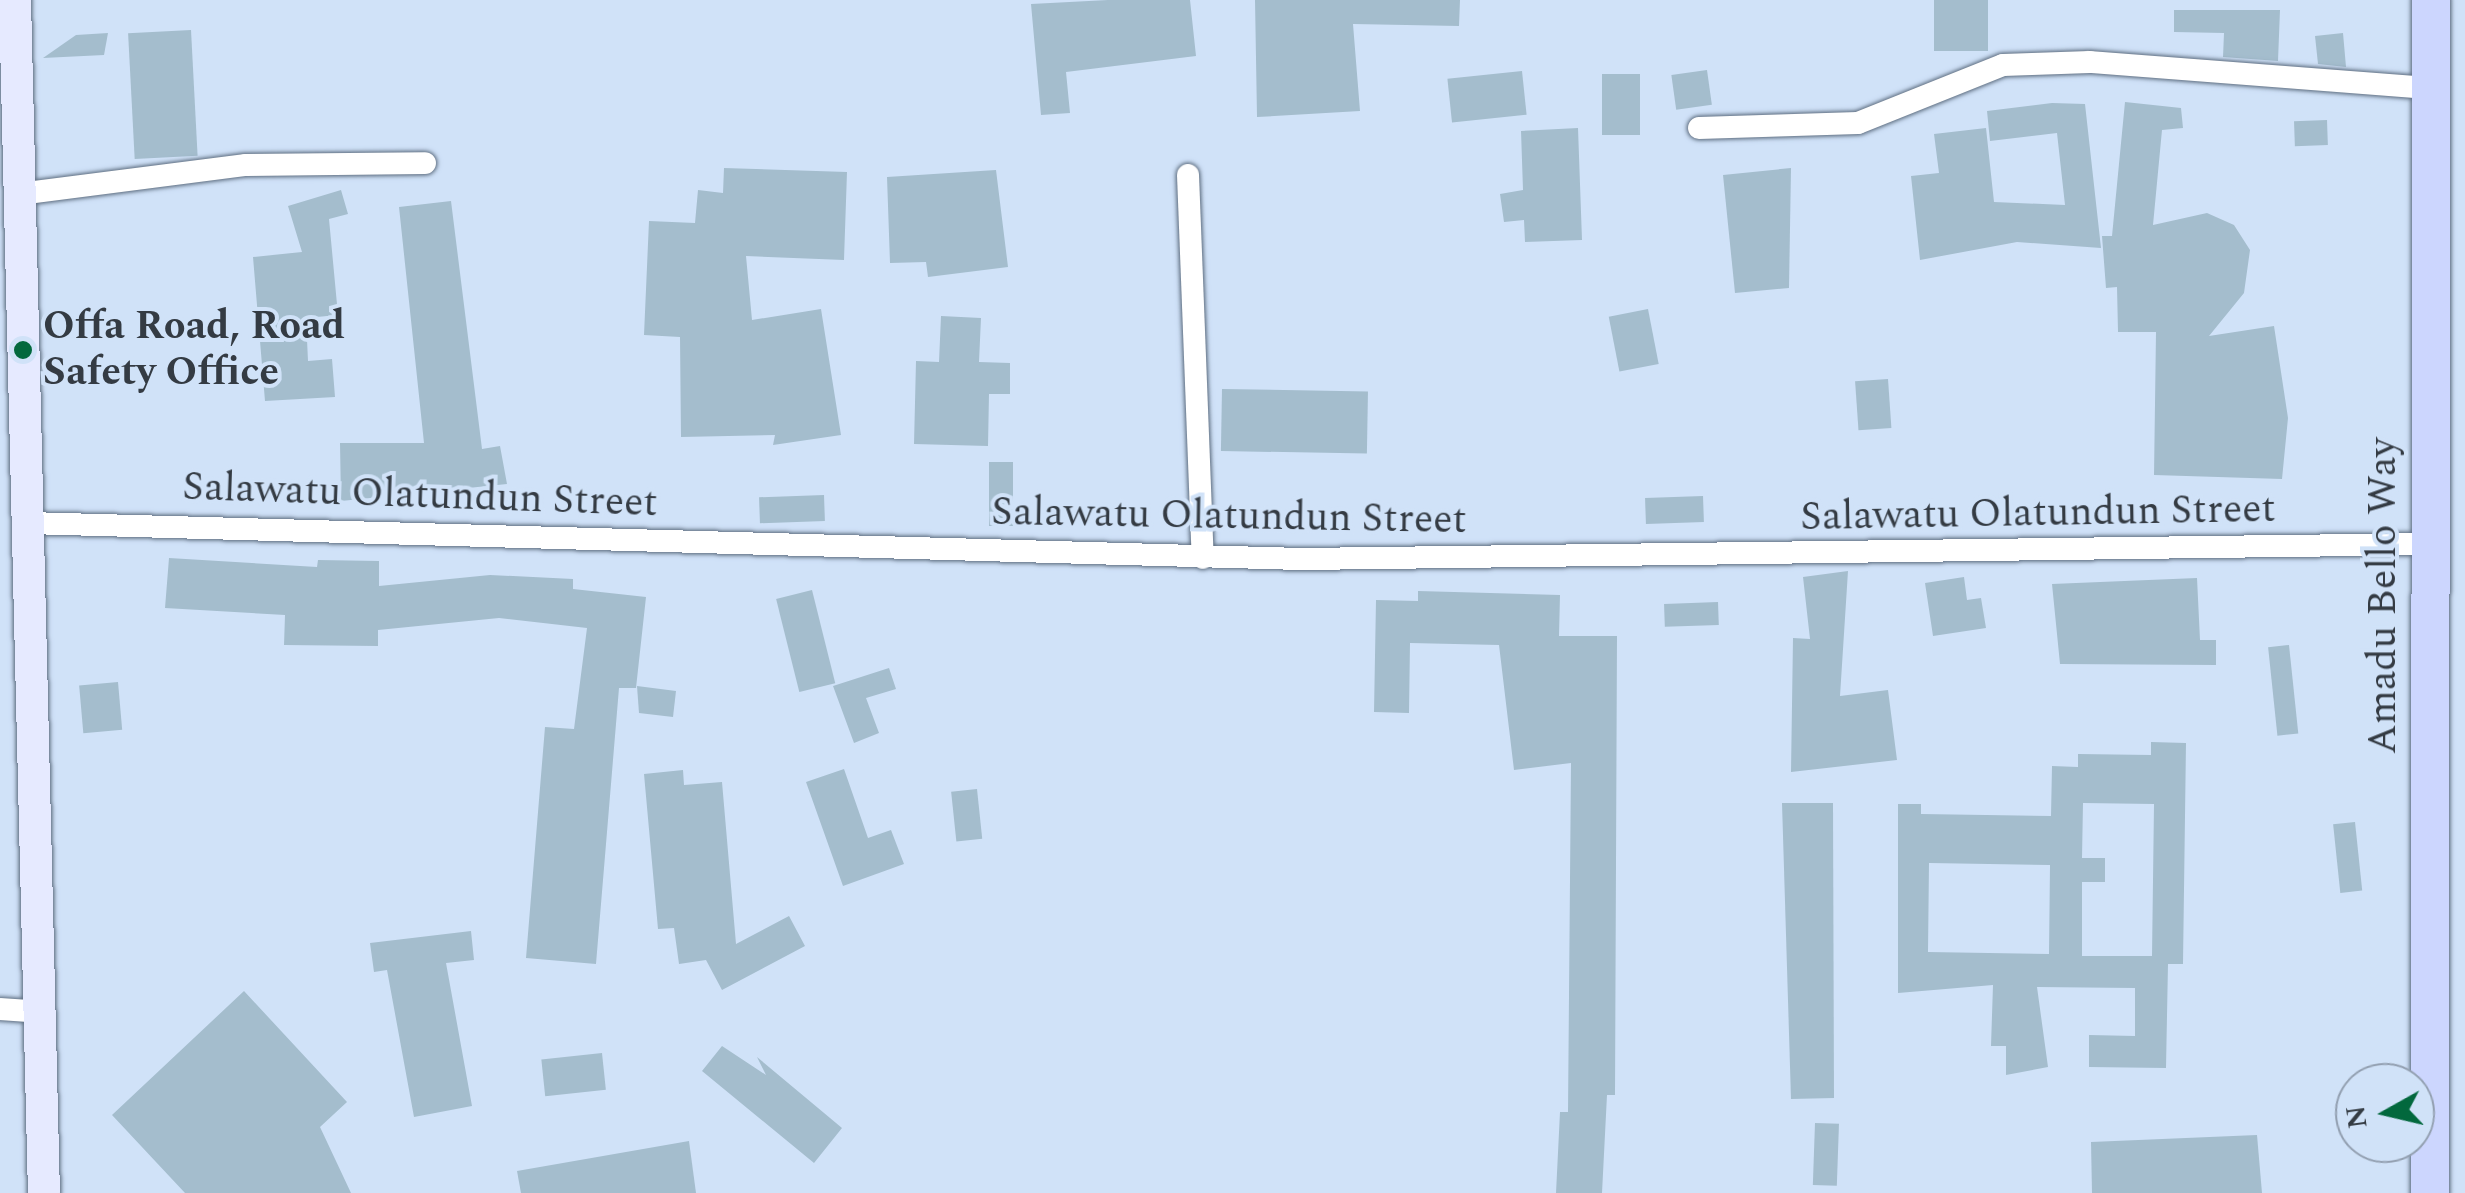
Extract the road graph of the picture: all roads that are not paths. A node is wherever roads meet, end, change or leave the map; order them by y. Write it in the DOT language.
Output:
graph roads {
  1 [pos="2432,0"];
  2 [pos="10,7"];
  3 [pos="2430,88"];
  4 [pos="1699,128"];
  5 [pos="424,162"];
  6 [pos="1188,175"];
  7 [pos="19,194"];
  8 [pos="28,523"];
  9 [pos="2429,544"];
  10 [pos="1203,558"];
  11 [pos="0,1010"];
  12 [pos="43,1012"];
  13 [pos="44,1193"];
  14 [pos="2430,1193"];
  1 -- 3 [label="main road, Amadu Bello Way"];
  2 -- 7 [label="street"];
  3 -- 4 [label="street"];
  3 -- 9 [label="main road, Amadu Bello Way"];
  5 -- 7 [label="street"];
  6 -- 10 [label="street"];
  7 -- 8 [label="street"];
  8 -- 10 [label="street, Salawatu Olatundun Street"];
  8 -- 12 [label="street"];
  9 -- 10 [label="street, Salawatu Olatundun Street"];
  9 -- 14 [label="main road, Amadu Bello Way"];
  11 -- 12 [label="street"];
  12 -- 13 [label="street"];
}
